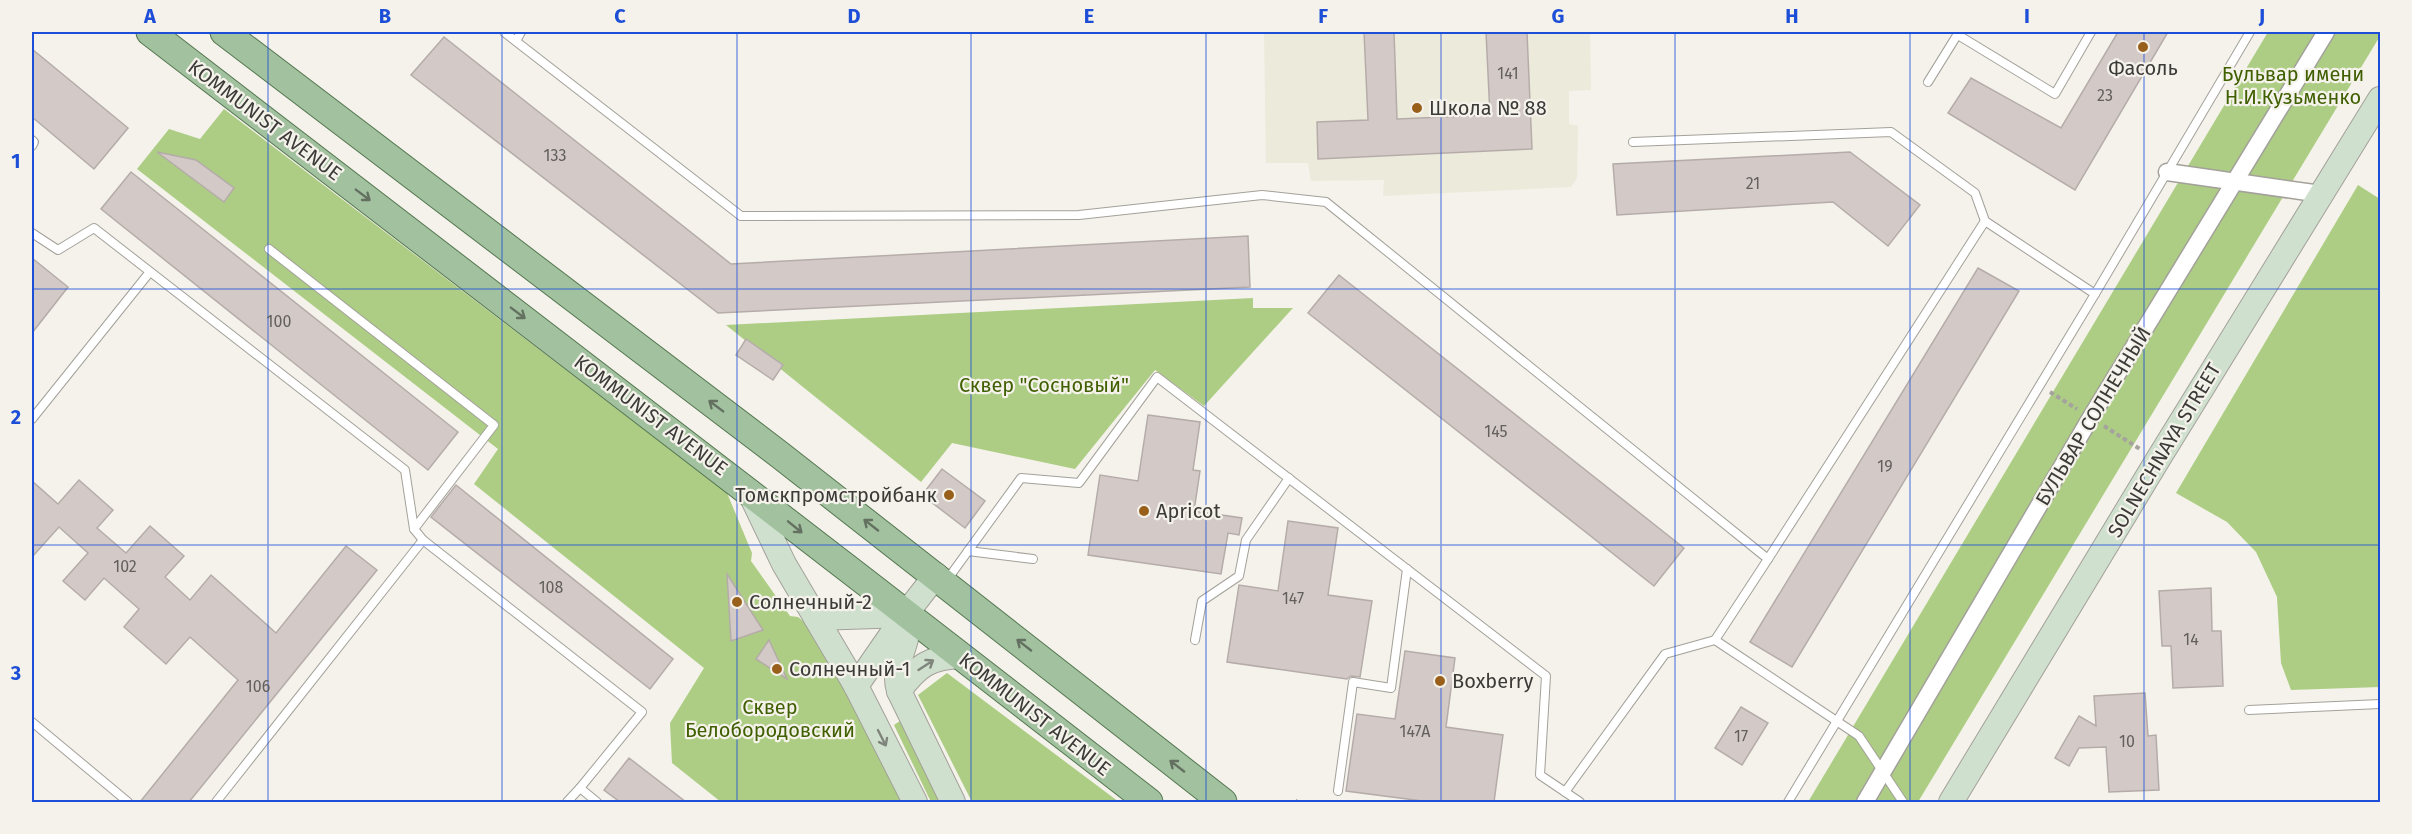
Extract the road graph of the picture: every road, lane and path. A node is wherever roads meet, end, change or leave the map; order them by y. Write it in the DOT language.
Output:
graph roads {
  1 [pos="150,32"];
  2 [pos="225,32"];
  3 [pos="504,32"];
  4 [pos="521,32"];
  5 [pos="2091,32"];
  6 [pos="2250,32"];
  7 [pos="2326,32"];
  8 [pos="1959,33"];
  9 [pos="516,41"];
  10 [pos="1928,82"];
  11 [pos="2380,99"];
  12 [pos="32,140"];
  13 [pos="1632,142"];
  14 [pos="32,146"];
  15 [pos="2167,172"];
  16 [pos="2234,182"];
  17 [pos="2321,194"];
  18 [pos="1985,221"];
  19 [pos="32,232"];
  20 [pos="269,249"];
  21 [pos="149,273"];
  22 [pos="2095,294"];
  23 [pos="2040,386"];
  24 [pos="2091,417"];
  25 [pos="32,418"];
  26 [pos="2157,461"];
  27 [pos="1289,478"];
  28 [pos="749,491"];
  29 [pos="414,529"];
  30 [pos="423,540"];
  31 [pos="968,551"];
  32 [pos="1033,559"];
  33 [pos="1768,559"];
  34 [pos="1407,569"];
  35 [pos="940,579"];
  36 [pos="905,615"];
  37 [pos="816,618"];
  38 [pos="1195,640"];
  39 [pos="1714,640"];
  40 [pos="961,656"];
  41 [pos="856,686"];
  42 [pos="899,691"];
  43 [pos="2380,704"];
  44 [pos="2249,710"];
  45 [pos="1838,720"];
  46 [pos="32,722"];
  47 [pos="1884,774"];
  48 [pos="579,788"];
  49 [pos="1338,791"];
  50 [pos="1565,792"];
  51 [pos="128,802"];
  52 [pos="216,802"];
  53 [pos="567,802"];
  54 [pos="597,802"];
  55 [pos="915,802"];
  56 [pos="953,802"];
  57 [pos="1149,802"];
  58 [pos="1221,802"];
  59 [pos="1580,802"];
  60 [pos="1788,802"];
  61 [pos="1865,802"];
  62 [pos="1903,802"];
  63 [pos="1951,802"];
  1 -- 28 [label="main road, KOMMUNIST AVENUE, one-way"];
  35 -- 2 [label="main road, one-way"];
  3 -- 9 [label="lane"];
  4 -- 9 [label="lane"];
  5 -- 8 [label="lane"];
  6 -- 15 [label="lane"];
  7 -- 16 [label="street, БУЛЬВАР СОЛНЕЧНЫЙ"];
  8 -- 10 [label="lane"];
  9 -- 33 [label="lane"];
  11 -- 17 [label="street, SOLNECHNAYA STREET"];
  12 -- 14 [label="lane"];
  13 -- 18 [label="lane"];
  15 -- 16 [label="street"];
  15 -- 22 [label="lane"];
  16 -- 17 [label="street"];
  16 -- 24 [label="street, БУЛЬВАР СОЛНЕЧНЫЙ"];
  17 -- 26 [label="street, SOLNECHNAYA STREET"];
  18 -- 22 [label="lane"];
  18 -- 33 [label="lane"];
  19 -- 21 [label="lane"];
  20 -- 29 [label="lane"];
  21 -- 25 [label="lane"];
  21 -- 29 [label="lane"];
  22 -- 23 [label="lane"];
  23 -- 24 [label="path"];
  23 -- 45 [label="lane"];
  24 -- 26 [label="path"];
  24 -- 47 [label="street, БУЛЬВАР СОЛНЕЧНЫЙ"];
  26 -- 63 [label="street, SOLNECHNAYA STREET"];
  27 -- 31 [label="lane"];
  27 -- 34 [label="lane"];
  27 -- 38 [label="lane"];
  28 -- 36 [label="main road, KOMMUNIST AVENUE, one-way"];
  28 -- 37 [label="street"];
  29 -- 30 [label="lane"];
  30 -- 48 [label="lane"];
  30 -- 52 [label="lane"];
  31 -- 32 [label="lane"];
  31 -- 35 [label="lane"];
  33 -- 39 [label="lane"];
  34 -- 49 [label="lane"];
  34 -- 50 [label="lane"];
  35 -- 36 [label="street"];
  58 -- 35 [label="main road, one-way"];
  36 -- 37 [label="street"];
  36 -- 40 [label="main road, KOMMUNIST AVENUE"];
  36 -- 41 [label="street"];
  36 -- 42 [label="street"];
  37 -- 41 [label="street"];
  39 -- 45 [label="lane"];
  39 -- 50 [label="lane"];
  42 -- 40 [label="street, one-way"];
  40 -- 57 [label="main road, KOMMUNIST AVENUE"];
  41 -- 55 [label="street, one-way"];
  42 -- 56 [label="street"];
  43 -- 44 [label="lane"];
  45 -- 47 [label="lane"];
  45 -- 60 [label="lane"];
  46 -- 51 [label="lane"];
  47 -- 61 [label="street, БУЛЬВАР СОЛНЕЧНЫЙ"];
  47 -- 62 [label="lane"];
  48 -- 53 [label="lane"];
  48 -- 54 [label="lane"];
  50 -- 59 [label="lane"];
}
